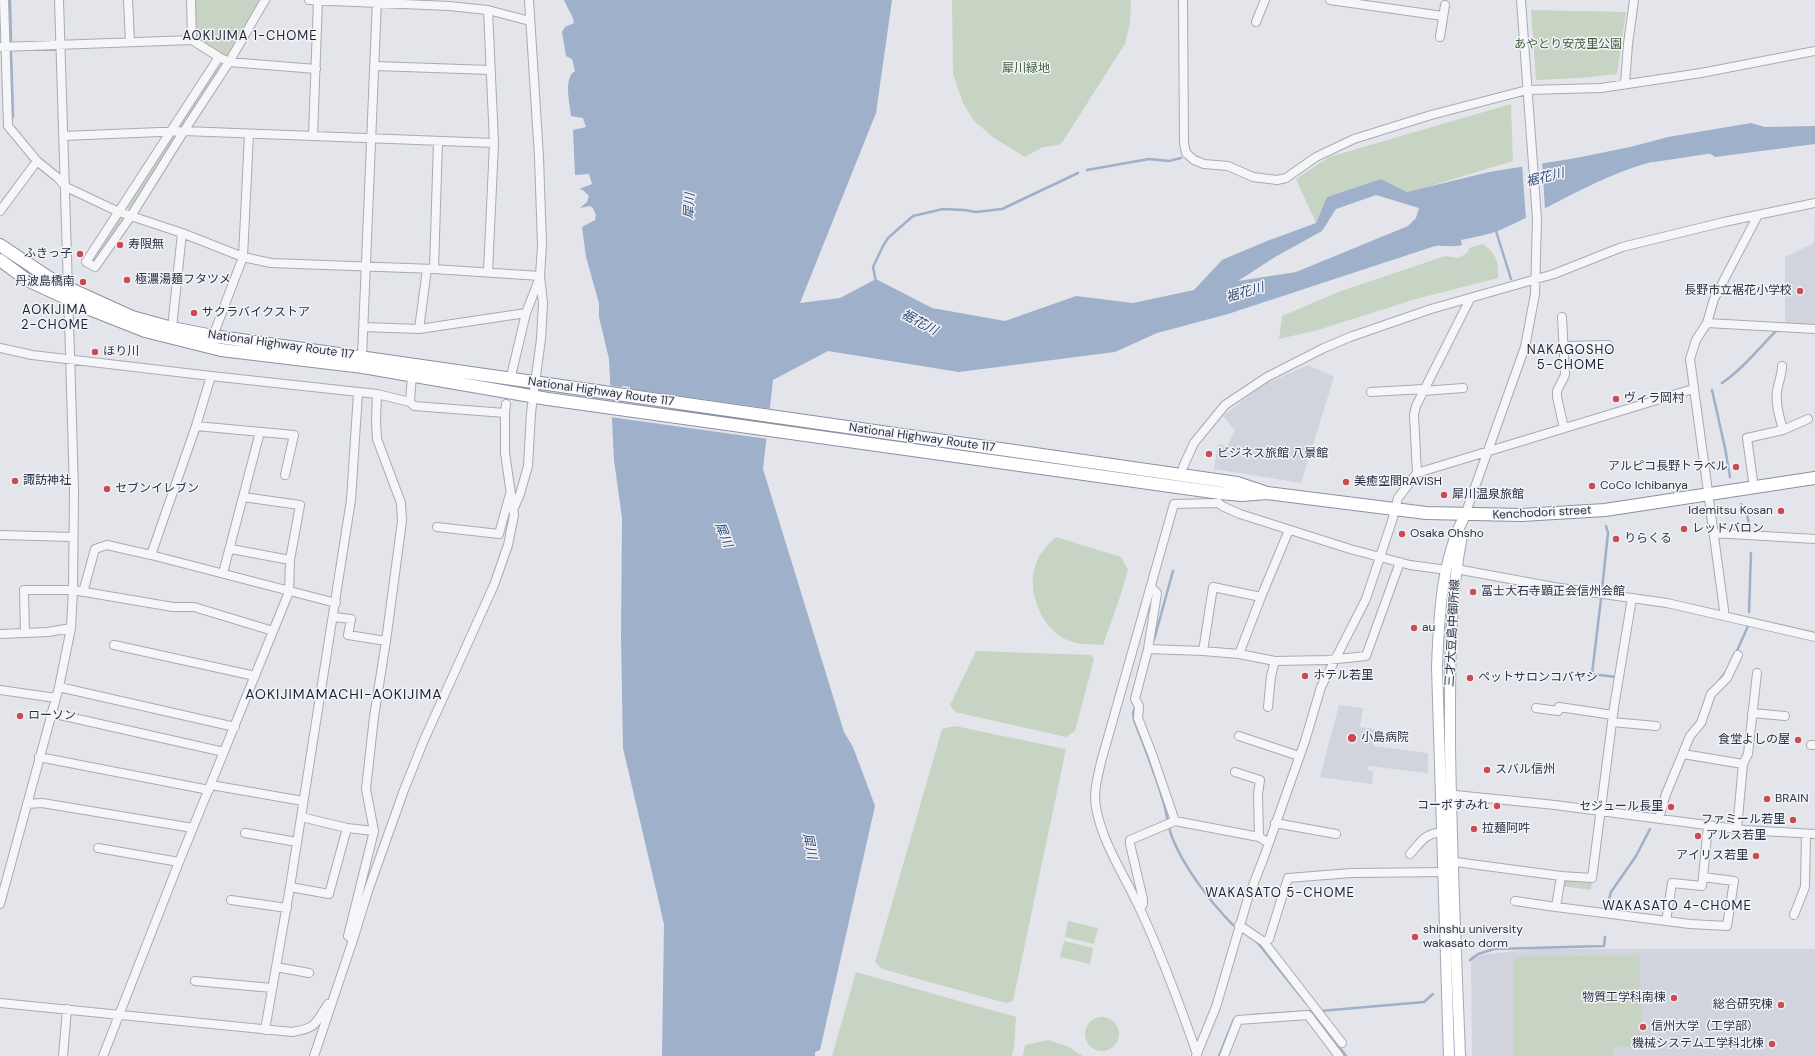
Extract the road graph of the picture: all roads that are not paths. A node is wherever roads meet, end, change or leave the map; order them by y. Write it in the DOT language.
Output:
graph roads {
  1 [pos="4,0"];
  2 [pos="59,0"];
  3 [pos="128,0"];
  4 [pos="191,0"];
  5 [pos="266,0"];
  6 [pos="309,0"];
  7 [pos="318,0"];
  8 [pos="529,0"];
  9 [pos="1183,0"];
  10 [pos="1265,0"];
  11 [pos="1330,0"];
  12 [pos="1521,0"];
  13 [pos="1634,0"];
  14 [pos="377,1"];
  15 [pos="450,3"];
  16 [pos="1390,4"];
  17 [pos="1445,5"];
  18 [pos="488,10"];
  19 [pos="1443,16"];
  20 [pos="530,21"];
  21 [pos="1256,22"];
  22 [pos="1440,37"];
  23 [pos="192,40"];
  24 [pos="130,42"];
  25 [pos="61,44"];
  26 [pos="3,47"];
  27 [pos="1815,51"];
  28 [pos="219,58"];
  29 [pos="229,62"];
  30 [pos="375,66"];
  31 [pos="316,68"];
  32 [pos="490,70"];
  33 [pos="1625,83"];
  34 [pos="1528,94"];
  35 [pos="184,131"];
  36 [pos="171,132"];
  37 [pos="249,134"];
  38 [pos="63,136"];
  39 [pos="313,136"];
  40 [pos="371,138"];
  41 [pos="438,141"];
  42 [pos="494,143"];
  43 [pos="37,161"];
  44 [pos="66,187"];
  45 [pos="1815,203"];
  46 [pos="0,211"];
  47 [pos="119,212"];
  48 [pos="1758,215"];
  49 [pos="132,216"];
  50 [pos="182,233"];
  51 [pos="0,245"];
  52 [pos="243,256"];
  53 [pos="0,260"];
  54 [pos="367,267"];
  55 [pos="430,269"];
  56 [pos="488,272"];
  57 [pos="540,276"];
  58 [pos="1536,276"];
  59 [pos="68,294"];
  60 [pos="1470,300"];
  61 [pos="526,313"];
  62 [pos="1562,317"];
  63 [pos="1707,323"];
  64 [pos="364,327"];
  65 [pos="172,328"];
  66 [pos="419,329"];
  67 [pos="1815,329"];
  68 [pos="213,336"];
  69 [pos="1608,345"];
  70 [pos="1565,346"];
  71 [pos="0,348"];
  72 [pos="362,357"];
  73 [pos="70,359"];
  74 [pos="1782,366"];
  75 [pos="512,372"];
  76 [pos="412,375"];
  77 [pos="211,376"];
  78 [pos="536,382"];
  79 [pos="1463,388"];
  80 [pos="1693,389"];
  81 [pos="1423,390"];
  82 [pos="1371,392"];
  83 [pos="358,393"];
  84 [pos="377,394"];
  85 [pos="533,397"];
  86 [pos="410,402"];
  87 [pos="506,404"];
  88 [pos="505,413"];
  89 [pos="1808,419"];
  90 [pos="196,426"];
  91 [pos="1564,428"];
  92 [pos="1783,430"];
  93 [pos="260,432"];
  94 [pos="1488,452"];
  95 [pos="1178,471"];
  96 [pos="1417,473"];
  97 [pos="285,475"];
  98 [pos="1815,478"];
  99 [pos="1754,488"];
  100 [pos="511,489"];
  101 [pos="1220,492"];
  102 [pos="1708,495"];
  103 [pos="244,497"];
  104 [pos="514,508"];
  105 [pos="1394,510"];
  106 [pos="1465,515"];
  107 [pos="438,527"];
  108 [pos="1289,530"];
  109 [pos="1713,533"];
  110 [pos="0,535"];
  111 [pos="73,537"];
  112 [pos="1815,539"];
  113 [pos="231,549"];
  114 [pos="151,555"];
  115 [pos="1380,556"];
  116 [pos="290,560"];
  117 [pos="1400,562"];
  118 [pos="1452,570"];
  119 [pos="223,573"];
  120 [pos="1151,587"];
  121 [pos="73,590"];
  122 [pos="83,592"];
  123 [pos="289,592"];
  124 [pos="1261,597"];
  125 [pos="1632,598"];
  126 [pos="336,603"];
  127 [pos="1724,615"];
  128 [pos="334,617"];
  129 [pos="71,628"];
  130 [pos="273,631"];
  131 [pos="25,633"];
  132 [pos="0,634"];
  133 [pos="1815,637"];
  134 [pos="386,641"];
  135 [pos="114,645"];
  136 [pos="1148,649"];
  137 [pos="1203,650"];
  138 [pos="1239,654"];
  139 [pos="1738,655"];
  140 [pos="1334,659"];
  141 [pos="1275,661"];
  142 [pos="1756,673"];
  143 [pos="255,676"];
  144 [pos="59,686"];
  145 [pos="0,690"];
  146 [pos="56,698"];
  147 [pos="1268,707"];
  148 [pos="1536,708"];
  149 [pos="1752,712"];
  150 [pos="51,713"];
  151 [pos="1785,716"];
  152 [pos="1613,718"];
  153 [pos="1656,726"];
  154 [pos="235,727"];
  155 [pos="1240,736"];
  156 [pos="224,752"];
  157 [pos="1683,754"];
  158 [pos="1299,756"];
  159 [pos="40,757"];
  160 [pos="1743,764"];
  161 [pos="1235,772"];
  162 [pos="210,787"];
  163 [pos="1446,794"];
  164 [pos="303,801"];
  165 [pos="27,804"];
  166 [pos="1600,811"];
  167 [pos="301,817"];
  168 [pos="1659,818"];
  169 [pos="1171,823"];
  170 [pos="1276,824"];
  171 [pos="1708,826"];
  172 [pos="193,828"];
  173 [pos="347,828"];
  174 [pos="1738,829"];
  175 [pos="374,831"];
  176 [pos="1442,832"];
  177 [pos="245,833"];
  178 [pos="1336,834"];
  179 [pos="1806,834"];
  180 [pos="1815,834"];
  181 [pos="1259,837"];
  182 [pos="297,842"];
  183 [pos="1269,843"];
  184 [pos="98,848"];
  185 [pos="1410,854"];
  186 [pos="179,862"];
  187 [pos="1448,866"];
  188 [pos="1561,876"];
  189 [pos="1703,877"];
  190 [pos="3,884"];
  191 [pos="290,887"];
  192 [pos="231,900"];
  193 [pos="1515,901"];
  194 [pos="0,904"];
  195 [pos="1556,907"];
  196 [pos="287,908"];
  197 [pos="1140,909"];
  198 [pos="1794,915"];
  199 [pos="1666,921"];
  200 [pos="1239,925"];
  201 [pos="353,940"];
  202 [pos="1264,942"];
  203 [pos="276,967"];
  204 [pos="309,973"];
  205 [pos="195,981"];
  206 [pos="272,988"];
  207 [pos="335,994"];
  208 [pos="0,1003"];
  209 [pos="67,1009"];
  210 [pos="119,1015"];
  211 [pos="265,1030"];
  212 [pos="1342,1043"];
  213 [pos="1196,1055"];
  214 [pos="63,1056"];
  215 [pos="103,1056"];
  216 [pos="314,1056"];
  217 [pos="1224,1056"];
  218 [pos="1339,1056"];
  219 [pos="1449,1056"];
  220 [pos="1460,1056"];
  1 -- 26 [label="street"];
  2 -- 25 [label="street"];
  3 -- 24 [label="street"];
  4 -- 23 [label="street"];
  5 -- 29 [label="street"];
  6 -- 7 [label="street"];
  7 -- 14 [label="street"];
  7 -- 31 [label="street"];
  8 -- 20 [label="street"];
  9 -- 34 [label="street"];
  10 -- 21 [label="street"];
  11 -- 16 [label="street"];
  12 -- 34 [label="street"];
  13 -- 33 [label="street"];
  14 -- 15 [label="street"];
  14 -- 30 [label="street"];
  15 -- 18 [label="street"];
  16 -- 19 [label="street"];
  17 -- 19 [label="street"];
  18 -- 20 [label="street"];
  18 -- 32 [label="street"];
  19 -- 22 [label="street"];
  20 -- 57 [label="street"];
  23 -- 24 [label="street"];
  23 -- 28 [label="street"];
  24 -- 25 [label="street"];
  25 -- 26 [label="street"];
  25 -- 38 [label="street"];
  26 -- 43 [label="street"];
  27 -- 33 [label="street"];
  28 -- 29 [label="street"];
  28 -- 36 [label="street"];
  29 -- 31 [label="street"];
  29 -- 35 [label="street"];
  30 -- 32 [label="street"];
  30 -- 40 [label="street"];
  31 -- 39 [label="street"];
  32 -- 42 [label="street"];
  33 -- 34 [label="street"];
  34 -- 58 [label="street"];
  35 -- 36 [label="street"];
  35 -- 37 [label="street"];
  35 -- 49 [label="street"];
  36 -- 38 [label="street"];
  36 -- 47 [label="street"];
  37 -- 39 [label="street"];
  37 -- 52 [label="street"];
  38 -- 44 [label="street"];
  39 -- 40 [label="street"];
  40 -- 41 [label="street"];
  40 -- 54 [label="street"];
  41 -- 42 [label="street"];
  41 -- 55 [label="street"];
  42 -- 56 [label="street"];
  43 -- 44 [label="street"];
  43 -- 46 [label="street"];
  44 -- 47 [label="street"];
  44 -- 59 [label="street"];
  45 -- 48 [label="street"];
  47 -- 49 [label="street"];
  47 -- 49 [label="street"];
  48 -- 58 [label="street"];
  48 -- 63 [label="street"];
  49 -- 50 [label="street"];
  50 -- 52 [label="street"];
  50 -- 65 [label="street"];
  51 -- 59 [label="highway, National Highway Route 117"];
  52 -- 54 [label="street"];
  52 -- 68 [label="street"];
  53 -- 59 [label="highway, National Highway Route 117"];
  54 -- 55 [label="street"];
  54 -- 64 [label="street"];
  55 -- 56 [label="street"];
  55 -- 66 [label="street"];
  56 -- 57 [label="street"];
  57 -- 61 [label="street"];
  57 -- 78 [label="street"];
  58 -- 60 [label="street"];
  58 -- 94 [label="street"];
  59 -- 65 [label="highway, National Highway Route 117"];
  59 -- 73 [label="street"];
  59 -- 76 [label="highway, National Highway Route 117"];
  60 -- 81 [label="street"];
  60 -- 95 [label="street"];
  61 -- 66 [label="street"];
  61 -- 75 [label="street"];
  62 -- 70 [label="street"];
  63 -- 67 [label="street"];
  63 -- 80 [label="street"];
  64 -- 66 [label="street"];
  64 -- 72 [label="street"];
  65 -- 68 [label="highway, National Highway Route 117"];
  68 -- 72 [label="highway, National Highway Route 117"];
  69 -- 70 [label="street"];
  70 -- 91 [label="street"];
  71 -- 73 [label="street"];
  72 -- 78 [label="highway, National Highway Route 117"];
  73 -- 77 [label="street"];
  73 -- 111 [label="street"];
  74 -- 92 [label="street"];
  76 -- 85 [label="highway, National Highway Route 117"];
  76 -- 86 [label="street"];
  77 -- 83 [label="street"];
  77 -- 90 [label="street"];
  78 -- 85 [label="street"];
  78 -- 95 [label="highway, National Highway Route 117"];
  79 -- 81 [label="street"];
  80 -- 91 [label="street"];
  80 -- 102 [label="street"];
  81 -- 82 [label="street"];
  81 -- 96 [label="street"];
  83 -- 84 [label="street"];
  83 -- 126 [label="street"];
  84 -- 86 [label="street"];
  84 -- 134 [label="street"];
  85 -- 101 [label="highway, National Highway Route 117"];
  85 -- 104 [label="street"];
  86 -- 88 [label="street"];
  87 -- 88 [label="street"];
  88 -- 100 [label="street"];
  89 -- 92 [label="street"];
  90 -- 93 [label="street"];
  90 -- 114 [label="street"];
  91 -- 94 [label="street"];
  92 -- 99 [label="street"];
  93 -- 97 [label="street"];
  93 -- 103 [label="street"];
  94 -- 96 [label="street"];
  94 -- 106 [label="street"];
  95 -- 101 [label="highway, National Highway Route 117"];
  96 -- 105 [label="street"];
  98 -- 99 [label="highway, Kenchodori street"];
  99 -- 102 [label="highway, Kenchodori street"];
  100 -- 104 [label="street"];
  100 -- 107 [label="street"];
  101 -- 105 [label="highway, Kenchodori street"];
  101 -- 108 [label="street"];
  101 -- 120 [label="street"];
  102 -- 106 [label="highway, Kenchodori street"];
  102 -- 109 [label="street"];
  103 -- 113 [label="street"];
  103 -- 116 [label="street"];
  104 -- 201 [label="street"];
  105 -- 106 [label="highway, Kenchodori street"];
  105 -- 115 [label="street"];
  106 -- 118 [label="main road, 三才大豆島中御所線"];
  108 -- 115 [label="street"];
  108 -- 124 [label="street"];
  109 -- 112 [label="street"];
  109 -- 127 [label="street"];
  110 -- 111 [label="street"];
  111 -- 121 [label="street"];
  113 -- 116 [label="street"];
  113 -- 119 [label="street"];
  114 -- 119 [label="street"];
  114 -- 122 [label="street"];
  115 -- 117 [label="street"];
  115 -- 140 [label="street"];
  116 -- 123 [label="street"];
  117 -- 118 [label="street"];
  117 -- 140 [label="street"];
  118 -- 125 [label="street"];
  118 -- 163 [label="main road, 三才大豆島中御所線"];
  119 -- 123 [label="street"];
  120 -- 136 [label="street"];
  120 -- 197 [label="street"];
  121 -- 122 [label="street"];
  121 -- 129 [label="street"];
  121 -- 131 [label="street"];
  122 -- 130 [label="street"];
  123 -- 126 [label="street"];
  123 -- 130 [label="street"];
  124 -- 137 [label="street"];
  124 -- 138 [label="street"];
  125 -- 127 [label="street"];
  125 -- 152 [label="street"];
  126 -- 128 [label="street"];
  127 -- 133 [label="street"];
  128 -- 134 [label="street"];
  128 -- 164 [label="street"];
  129 -- 131 [label="street"];
  129 -- 144 [label="street"];
  130 -- 143 [label="street"];
  131 -- 132 [label="street"];
  134 -- 175 [label="street"];
  135 -- 143 [label="street"];
  136 -- 137 [label="street"];
  136 -- 169 [label="street"];
  137 -- 138 [label="street"];
  138 -- 141 [label="street"];
  139 -- 157 [label="street"];
  140 -- 141 [label="street"];
  140 -- 158 [label="street"];
  141 -- 147 [label="street"];
  142 -- 149 [label="street"];
  143 -- 154 [label="street"];
  144 -- 146 [label="street"];
  144 -- 154 [label="street"];
  145 -- 146 [label="street"];
  146 -- 150 [label="street"];
  148 -- 152 [label="street"];
  149 -- 151 [label="street"];
  149 -- 160 [label="street"];
  150 -- 156 [label="street"];
  150 -- 159 [label="street"];
  152 -- 153 [label="street"];
  152 -- 166 [label="street"];
  154 -- 156 [label="street"];
  155 -- 158 [label="street"];
  156 -- 162 [label="street"];
  157 -- 160 [label="street"];
  157 -- 168 [label="street"];
  158 -- 170 [label="street"];
  159 -- 162 [label="street"];
  159 -- 165 [label="street"];
  160 -- 174 [label="street"];
  161 -- 181 [label="street"];
  162 -- 164 [label="street"];
  162 -- 172 [label="street"];
  163 -- 166 [label="street"];
  163 -- 176 [label="main road, 三才大豆島中御所線"];
  163 -- 187 [label="main road, 三才大豆島中御所線"];
  164 -- 167 [label="street"];
  165 -- 172 [label="street"];
  165 -- 190 [label="street"];
  166 -- 168 [label="street"];
  166 -- 188 [label="street"];
  167 -- 173 [label="street"];
  167 -- 182 [label="street"];
  168 -- 171 [label="street"];
  169 -- 181 [label="street"];
  169 -- 197 [label="street"];
  170 -- 178 [label="street"];
  170 -- 183 [label="street"];
  171 -- 174 [label="street"];
  171 -- 189 [label="street"];
  172 -- 186 [label="street"];
  173 -- 175 [label="street"];
  173 -- 191 [label="street"];
  174 -- 179 [label="street"];
  175 -- 201 [label="street"];
  176 -- 185 [label="street"];
  176 -- 187 [label="main road, 三才大豆島中御所線"];
  177 -- 182 [label="street"];
  179 -- 180 [label="street"];
  179 -- 198 [label="street"];
  181 -- 183 [label="street"];
  182 -- 191 [label="street"];
  183 -- 200 [label="street"];
  184 -- 186 [label="street"];
  186 -- 210 [label="street"];
  187 -- 188 [label="street"];
  187 -- 202 [label="street"];
  187 -- 219 [label="main road, 三才大豆島中御所線"];
  187 -- 220 [label="main road, 三才大豆島中御所線"];
  188 -- 195 [label="street"];
  189 -- 199 [label="street"];
  189 -- 199 [label="street"];
  190 -- 194 [label="street"];
  191 -- 196 [label="street"];
  192 -- 196 [label="street"];
  193 -- 195 [label="street"];
  195 -- 199 [label="street"];
  196 -- 203 [label="street"];
  197 -- 213 [label="street"];
  200 -- 202 [label="street"];
  200 -- 213 [label="street"];
  201 -- 207 [label="street"];
  202 -- 212 [label="street"];
  203 -- 204 [label="street"];
  203 -- 206 [label="street"];
  205 -- 206 [label="street"];
  206 -- 211 [label="street"];
  207 -- 211 [label="street"];
  207 -- 216 [label="street"];
  208 -- 209 [label="street"];
  209 -- 210 [label="street"];
  209 -- 214 [label="street"];
  210 -- 211 [label="street"];
  210 -- 215 [label="street"];
  217 -- 218 [label="street"];
}
